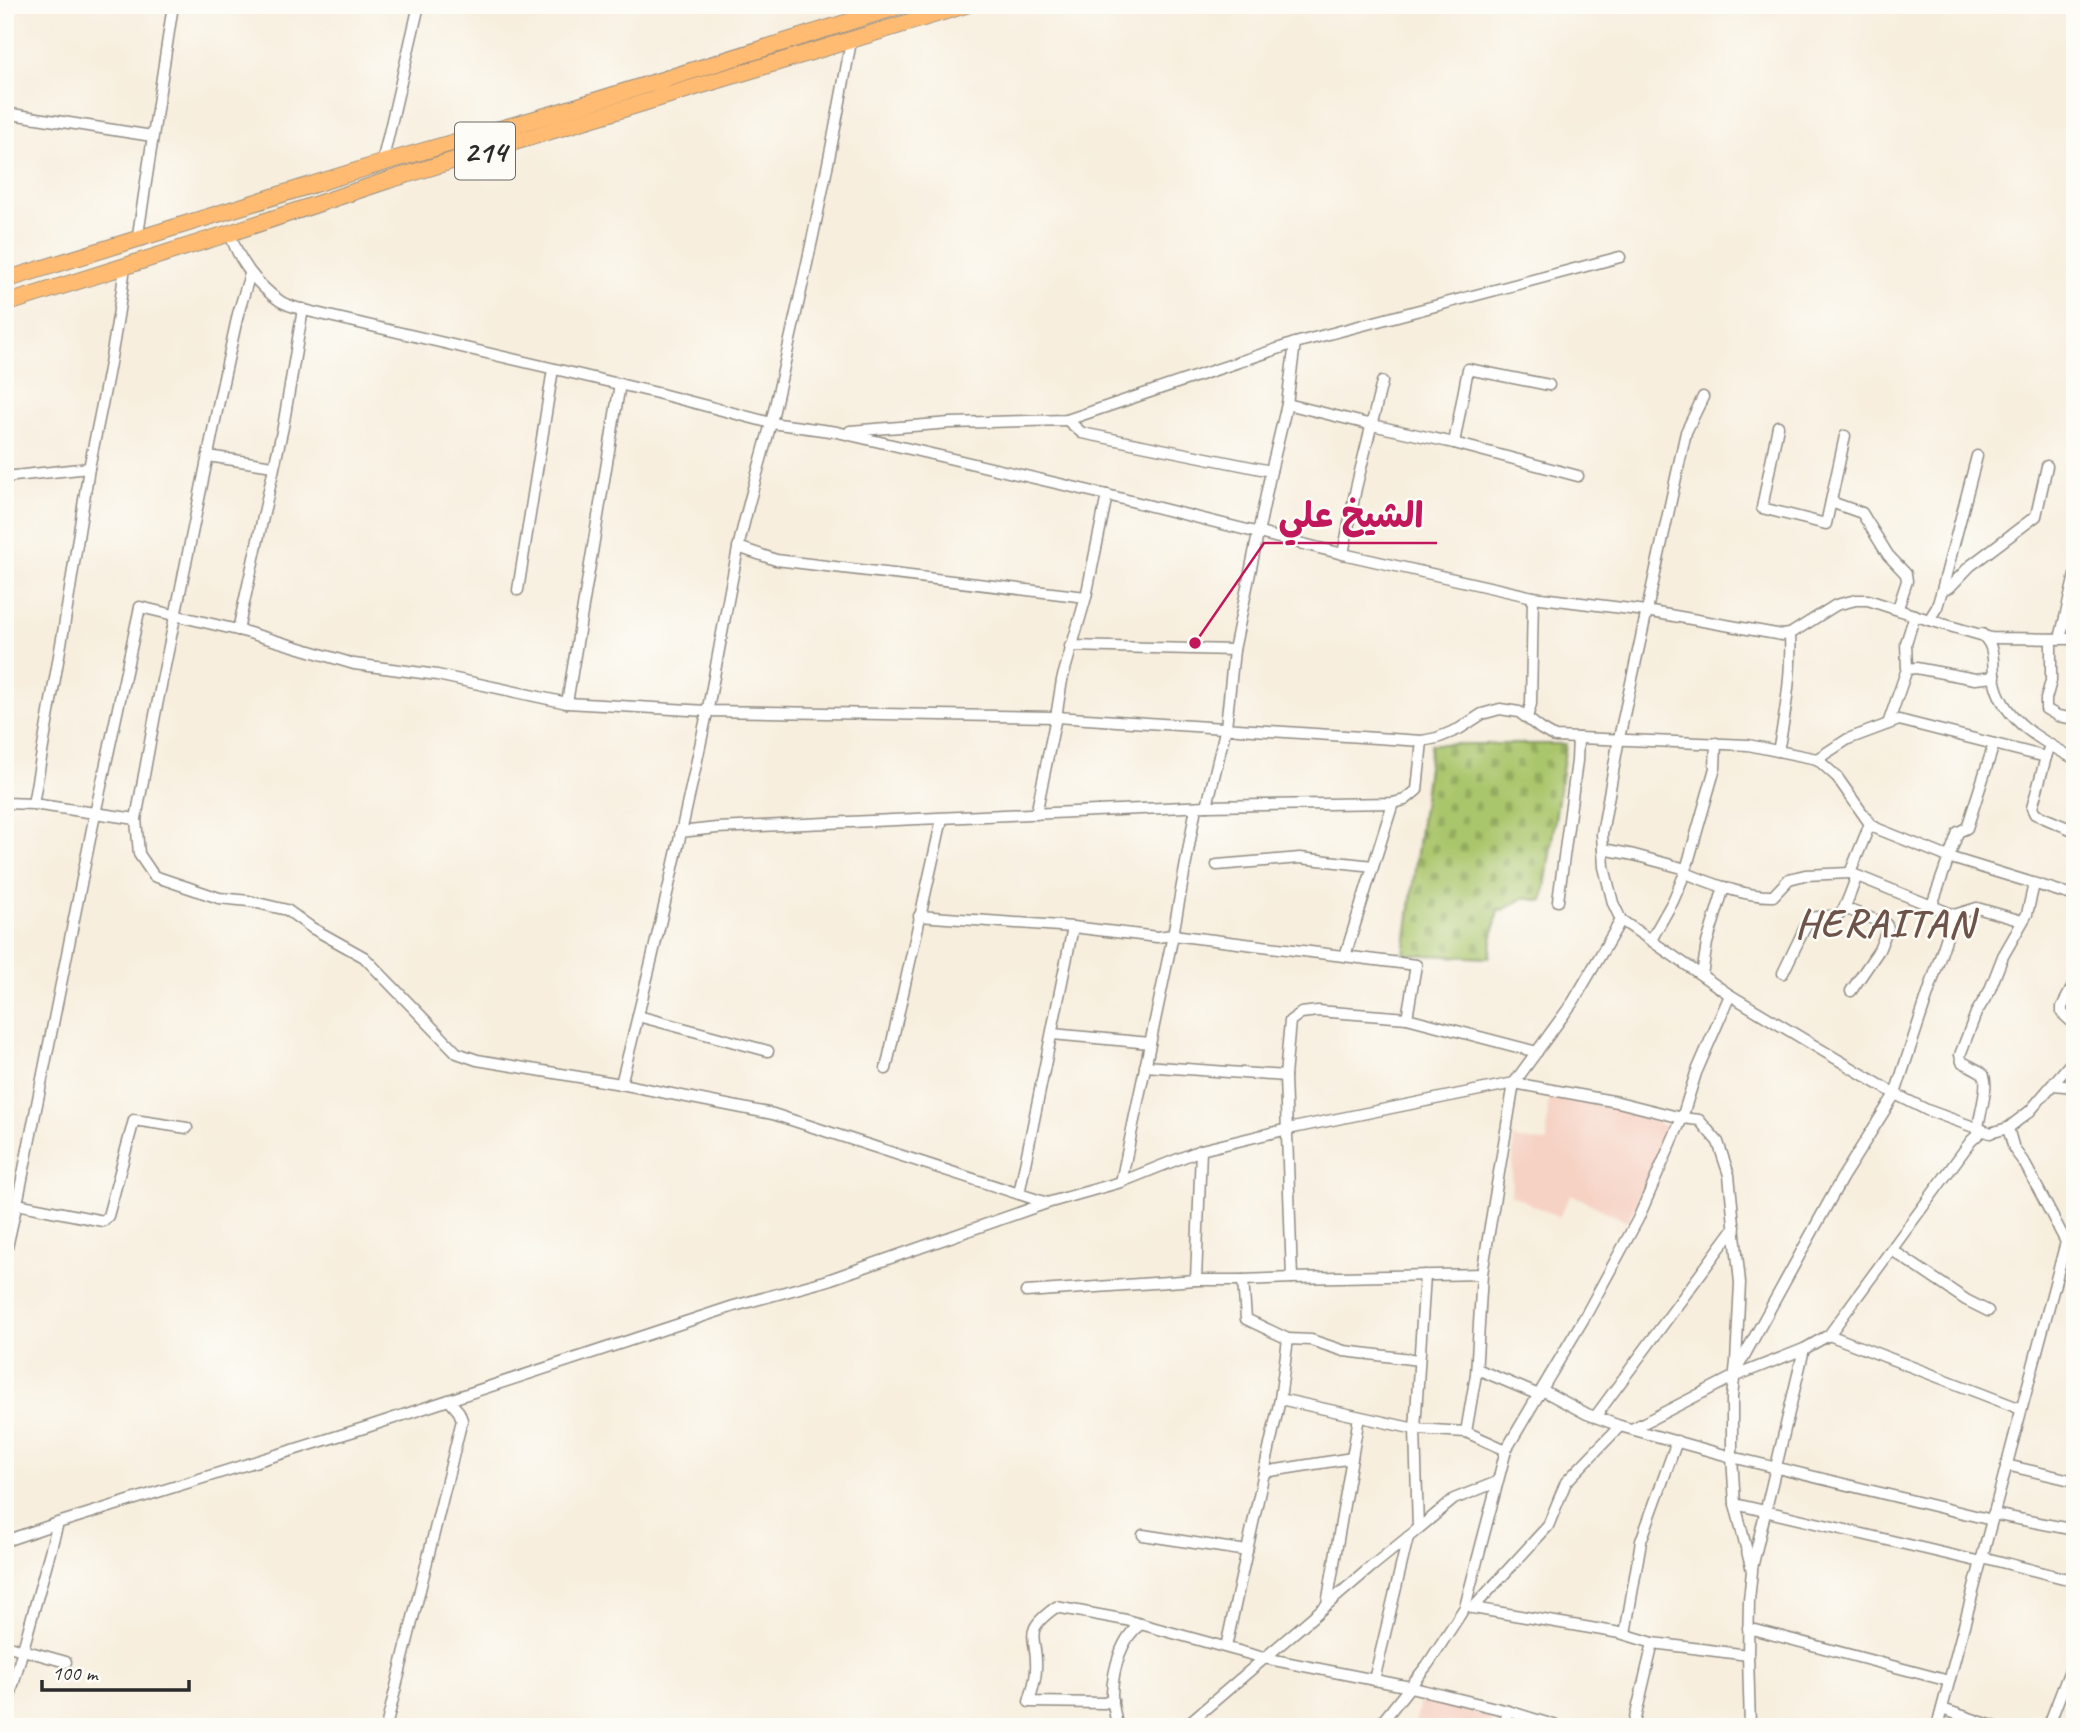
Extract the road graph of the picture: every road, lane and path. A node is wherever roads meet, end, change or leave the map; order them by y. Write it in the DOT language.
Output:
graph roads {
  1 [pos="173,5"];
  2 [pos="419,5"];
  3 [pos="903,5"];
  4 [pos="966,5"];
  5 [pos="851,41"];
  6 [pos="5,113"];
  7 [pos="152,136"];
  8 [pos="383,163"];
  9 [pos="243,207"];
  10 [pos="208,218"];
  11 [pos="249,227"];
  12 [pos="230,233"];
  13 [pos="214,238"];
  14 [pos="137,240"];
  15 [pos="1620,257"];
  16 [pos="125,265"];
  17 [pos="250,274"];
  18 [pos="5,280"];
  19 [pos="5,304"];
  20 [pos="303,309"];
  21 [pos="1295,343"];
  22 [pos="553,369"];
  23 [pos="1382,382"];
  24 [pos="620,384"];
  25 [pos="1549,385"];
  26 [pos="1703,397"];
  27 [pos="1287,404"];
  28 [pos="1067,420"];
  29 [pos="771,423"];
  30 [pos="1372,425"];
  31 [pos="1778,426"];
  32 [pos="837,432"];
  33 [pos="1845,436"];
  34 [pos="1454,443"];
  35 [pos="208,456"];
  36 [pos="1977,456"];
  37 [pos="274,466"];
  38 [pos="2047,466"];
  39 [pos="89,468"];
  40 [pos="1271,471"];
  41 [pos="1578,476"];
  42 [pos="5,477"];
  43 [pos="1107,495"];
  44 [pos="1831,502"];
  45 [pos="1259,533"];
  46 [pos="738,547"];
  47 [pos="1343,554"];
  48 [pos="2075,575"];
  49 [pos="2075,589"];
  50 [pos="518,590"];
  51 [pos="1942,590"];
  52 [pos="1086,597"];
  53 [pos="1533,597"];
  54 [pos="1898,608"];
  55 [pos="1646,611"];
  56 [pos="176,615"];
  57 [pos="1915,615"];
  58 [pos="1929,620"];
  59 [pos="239,630"];
  60 [pos="1790,634"];
  61 [pos="1982,634"];
  62 [pos="2055,639"];
  63 [pos="2075,639"];
  64 [pos="1070,646"];
  65 [pos="1234,650"];
  66 [pos="1907,669"];
  67 [pos="1994,677"];
  68 [pos="567,702"];
  69 [pos="707,711"];
  70 [pos="1056,717"];
  71 [pos="1527,717"];
  72 [pos="2075,719"];
  73 [pos="1888,724"];
  74 [pos="1226,727"];
  75 [pos="1578,738"];
  76 [pos="1619,738"];
  77 [pos="1422,741"];
  78 [pos="1716,743"];
  79 [pos="1994,744"];
  80 [pos="1778,751"];
  81 [pos="2048,751"];
  82 [pos="2075,759"];
  83 [pos="1817,760"];
  84 [pos="5,803"];
  85 [pos="1394,803"];
  86 [pos="33,804"];
  87 [pos="1201,806"];
  88 [pos="95,814"];
  89 [pos="1036,814"];
  90 [pos="136,819"];
  91 [pos="942,819"];
  92 [pos="1870,824"];
  93 [pos="2075,831"];
  94 [pos="681,832"];
  95 [pos="1603,849"];
  96 [pos="1948,857"];
  97 [pos="1217,865"];
  98 [pos="1373,866"];
  99 [pos="1685,871"];
  100 [pos="1853,875"];
  101 [pos="2034,884"];
  102 [pos="1724,887"];
  103 [pos="2075,896"];
  104 [pos="1558,901"];
  105 [pos="1932,905"];
  106 [pos="1844,908"];
  107 [pos="1954,915"];
  108 [pos="919,916"];
  109 [pos="1621,920"];
  110 [pos="2022,921"];
  111 [pos="1073,927"];
  112 [pos="1173,935"];
  113 [pos="1651,940"];
  114 [pos="1345,956"];
  115 [pos="1783,973"];
  116 [pos="1702,975"];
  117 [pos="2075,982"];
  118 [pos="1851,991"];
  119 [pos="1730,995"];
  120 [pos="638,1016"];
  121 [pos="1407,1018"];
  122 [pos="2075,1025"];
  123 [pos="1052,1034"];
  124 [pos="1150,1043"];
  125 [pos="768,1051"];
  126 [pos="1537,1052"];
  127 [pos="2075,1058"];
  128 [pos="1145,1066"];
  129 [pos="886,1069"];
  130 [pos="1285,1076"];
  131 [pos="1514,1083"];
  132 [pos="621,1084"];
  133 [pos="2053,1085"];
  134 [pos="2075,1087"];
  135 [pos="1895,1094"];
  136 [pos="1682,1118"];
  137 [pos="187,1128"];
  138 [pos="2008,1128"];
  139 [pos="1288,1129"];
  140 [pos="1980,1129"];
  141 [pos="1201,1150"];
  142 [pos="1121,1182"];
  143 [pos="1019,1194"];
  144 [pos="1047,1203"];
  145 [pos="17,1204"];
  146 [pos="1735,1227"];
  147 [pos="2066,1242"];
  148 [pos="1892,1250"];
  149 [pos="2075,1255"];
  150 [pos="5,1256"];
  151 [pos="1482,1274"];
  152 [pos="1425,1275"];
  153 [pos="1292,1278"];
  154 [pos="1196,1280"];
  155 [pos="1243,1280"];
  156 [pos="1026,1292"];
  157 [pos="1988,1311"];
  158 [pos="1829,1335"];
  159 [pos="1287,1339"];
  160 [pos="1804,1349"];
  161 [pos="1419,1360"];
  162 [pos="1477,1370"];
  163 [pos="1733,1377"];
  164 [pos="1540,1392"];
  165 [pos="1280,1399"];
  166 [pos="449,1400"];
  167 [pos="2021,1409"];
  168 [pos="1595,1417"];
  169 [pos="1359,1418"];
  170 [pos="1620,1426"];
  171 [pos="1415,1429"];
  172 [pos="1632,1429"];
  173 [pos="1466,1432"];
  174 [pos="1677,1441"];
  175 [pos="1506,1450"];
  176 [pos="1732,1457"];
  177 [pos="1352,1458"];
  178 [pos="2006,1465"];
  179 [pos="1775,1468"];
  180 [pos="1264,1472"];
  181 [pos="2075,1480"];
  182 [pos="1497,1482"];
  183 [pos="1735,1504"];
  184 [pos="1764,1511"];
  185 [pos="1992,1517"];
  186 [pos="58,1523"];
  187 [pos="1418,1529"];
  188 [pos="2075,1530"];
  189 [pos="1143,1535"];
  190 [pos="1408,1537"];
  191 [pos="5,1541"];
  192 [pos="1247,1550"];
  193 [pos="1981,1560"];
  194 [pos="1752,1571"];
  195 [pos="2075,1581"];
  196 [pos="1327,1604"];
  197 [pos="1469,1608"];
  198 [pos="1141,1624"];
  199 [pos="1748,1628"];
  200 [pos="1625,1634"];
  201 [pos="1653,1643"];
  202 [pos="5,1645"];
  203 [pos="1226,1647"];
  204 [pos="2075,1648"];
  205 [pos="23,1650"];
  206 [pos="1748,1655"];
  207 [pos="1264,1658"];
  208 [pos="66,1662"];
  209 [pos="2072,1670"];
  210 [pos="1374,1680"];
  211 [pos="1949,1681"];
  212 [pos="1410,1687"];
  213 [pos="1112,1700"];
  214 [pos="1941,1709"];
  215 [pos="1508,1711"];
  216 [pos="5,1714"];
  217 [pos="1189,1725"];
  218 [pos="386,1727"];
  219 [pos="1117,1727"];
  220 [pos="1378,1727"];
  221 [pos="1504,1727"];
  222 [pos="1560,1727"];
  223 [pos="1633,1727"];
  224 [pos="1750,1727"];
  225 [pos="1937,1727"];
  226 [pos="1996,1727"];
  227 [pos="2048,1727"];
  1 -- 7 [label="street"];
  2 -- 8 [label="street"];
  3 -- 8 [label="highway, 214"];
  4 -- 5 [label="highway, 214"];
  5 -- 11 [label="highway, 214"];
  5 -- 29 [label="street"];
  6 -- 7 [label="street"];
  7 -- 14 [label="street"];
  8 -- 9 [label="highway, 214"];
  9 -- 10 [label="highway, 214"];
  9 -- 11 [label="highway"];
  10 -- 13 [label="highway"];
  10 -- 14 [label="highway, 214"];
  11 -- 12 [label="highway, 214"];
  12 -- 13 [label="highway, 214"];
  12 -- 17 [label="street"];
  13 -- 16 [label="highway, 214"];
  14 -- 18 [label="highway, 214"];
  15 -- 21 [label="street"];
  16 -- 19 [label="highway, 214"];
  16 -- 39 [label="street"];
  17 -- 20 [label="street"];
  17 -- 35 [label="street"];
  20 -- 22 [label="street"];
  20 -- 37 [label="street"];
  21 -- 27 [label="street"];
  21 -- 28 [label="street"];
  22 -- 24 [label="street"];
  22 -- 50 [label="street"];
  23 -- 30 [label="street"];
  24 -- 29 [label="street"];
  24 -- 68 [label="street"];
  25 -- 34 [label="street"];
  26 -- 55 [label="street"];
  27 -- 30 [label="street"];
  27 -- 40 [label="street"];
  28 -- 32 [label="street"];
  28 -- 40 [label="street"];
  29 -- 32 [label="street"];
  29 -- 46 [label="street"];
  30 -- 34 [label="street"];
  30 -- 47 [label="street"];
  31 -- 44 [label="street"];
  32 -- 43 [label="street"];
  33 -- 44 [label="street"];
  34 -- 41 [label="street"];
  35 -- 37 [label="street"];
  35 -- 56 [label="street"];
  36 -- 51 [label="street"];
  37 -- 59 [label="street"];
  38 -- 51 [label="street"];
  39 -- 42 [label="street"];
  39 -- 86 [label="street"];
  40 -- 45 [label="street"];
  43 -- 45 [label="street"];
  43 -- 52 [label="street"];
  44 -- 54 [label="street"];
  45 -- 47 [label="street"];
  45 -- 65 [label="street"];
  46 -- 52 [label="street"];
  46 -- 69 [label="street"];
  47 -- 53 [label="street"];
  48 -- 62 [label="street"];
  49 -- 62 [label="street"];
  51 -- 58 [label="street"];
  52 -- 64 [label="street"];
  53 -- 55 [label="street"];
  53 -- 71 [label="street"];
  54 -- 57 [label="street"];
  54 -- 60 [label="street"];
  55 -- 60 [label="street"];
  55 -- 76 [label="street"];
  56 -- 59 [label="street"];
  56 -- 88 [label="street"];
  56 -- 90 [label="street"];
  57 -- 58 [label="street"];
  57 -- 66 [label="street"];
  58 -- 61 [label="street"];
  59 -- 68 [label="street"];
  60 -- 80 [label="street"];
  61 -- 62 [label="street"];
  61 -- 67 [label="street"];
  62 -- 63 [label="street"];
  62 -- 72 [label="street"];
  64 -- 65 [label="street"];
  64 -- 70 [label="street"];
  65 -- 74 [label="street"];
  66 -- 67 [label="street"];
  66 -- 73 [label="street"];
  67 -- 81 [label="street"];
  68 -- 69 [label="street"];
  69 -- 70 [label="street"];
  69 -- 94 [label="street"];
  70 -- 74 [label="street"];
  70 -- 89 [label="street"];
  71 -- 75 [label="street"];
  71 -- 77 [label="street"];
  73 -- 79 [label="street"];
  73 -- 83 [label="street"];
  74 -- 77 [label="street"];
  74 -- 87 [label="street"];
  75 -- 76 [label="street"];
  75 -- 104 [label="street"];
  76 -- 78 [label="street"];
  76 -- 95 [label="street"];
  77 -- 85 [label="street"];
  78 -- 80 [label="street"];
  78 -- 99 [label="street"];
  79 -- 81 [label="street"];
  79 -- 96 [label="street"];
  80 -- 83 [label="street"];
  81 -- 82 [label="street"];
  81 -- 93 [label="street"];
  83 -- 92 [label="street"];
  84 -- 86 [label="street"];
  85 -- 87 [label="street"];
  85 -- 98 [label="street"];
  86 -- 88 [label="street"];
  87 -- 89 [label="street"];
  87 -- 112 [label="street"];
  88 -- 90 [label="street"];
  88 -- 145 [label="street"];
  89 -- 91 [label="street"];
  90 -- 132 [label="street"];
  91 -- 94 [label="street"];
  91 -- 108 [label="street"];
  92 -- 96 [label="street"];
  92 -- 100 [label="street"];
  94 -- 120 [label="street"];
  95 -- 99 [label="street"];
  95 -- 109 [label="street"];
  96 -- 101 [label="street"];
  96 -- 105 [label="street"];
  97 -- 98 [label="street"];
  98 -- 114 [label="street"];
  99 -- 102 [label="street"];
  99 -- 113 [label="street"];
  100 -- 102 [label="street"];
  100 -- 105 [label="street"];
  100 -- 106 [label="street"];
  101 -- 103 [label="street"];
  101 -- 110 [label="street"];
  102 -- 116 [label="street"];
  105 -- 107 [label="street"];
  106 -- 115 [label="street"];
  106 -- 118 [label="street"];
  107 -- 110 [label="street"];
  107 -- 135 [label="street"];
  108 -- 111 [label="street"];
  108 -- 129 [label="street"];
  109 -- 113 [label="street"];
  109 -- 126 [label="street"];
  110 -- 140 [label="street"];
  111 -- 112 [label="street"];
  111 -- 123 [label="street"];
  112 -- 114 [label="street"];
  112 -- 124 [label="street"];
  113 -- 116 [label="street"];
  114 -- 121 [label="street"];
  116 -- 119 [label="street"];
  117 -- 122 [label="street"];
  119 -- 135 [label="street"];
  119 -- 136 [label="street"];
  120 -- 125 [label="street"];
  120 -- 132 [label="street"];
  121 -- 126 [label="street"];
  121 -- 130 [label="street"];
  123 -- 124 [label="street"];
  123 -- 143 [label="street"];
  124 -- 128 [label="street"];
  126 -- 131 [label="street"];
  127 -- 133 [label="street"];
  128 -- 130 [label="street"];
  128 -- 142 [label="street"];
  130 -- 139 [label="street"];
  131 -- 136 [label="street"];
  131 -- 139 [label="street"];
  131 -- 151 [label="street"];
  132 -- 143 [label="street"];
  133 -- 134 [label="street"];
  133 -- 138 [label="street"];
  135 -- 140 [label="street"];
  135 -- 163 [label="street"];
  136 -- 146 [label="street"];
  136 -- 164 [label="street"];
  137 -- 145 [label="street"];
  138 -- 140 [label="street"];
  138 -- 147 [label="street"];
  139 -- 141 [label="street"];
  139 -- 153 [label="street"];
  140 -- 148 [label="street"];
  141 -- 142 [label="street"];
  141 -- 154 [label="street"];
  142 -- 144 [label="street"];
  143 -- 144 [label="street"];
  144 -- 166 [label="street"];
  145 -- 150 [label="street"];
  146 -- 163 [label="street"];
  146 -- 168 [label="street"];
  147 -- 149 [label="street"];
  147 -- 167 [label="street"];
  148 -- 157 [label="street"];
  148 -- 158 [label="street"];
  151 -- 152 [label="street"];
  151 -- 162 [label="street"];
  152 -- 153 [label="street"];
  152 -- 161 [label="street"];
  153 -- 155 [label="street"];
  154 -- 155 [label="street"];
  154 -- 156 [label="street"];
  155 -- 159 [label="street"];
  158 -- 160 [label="street"];
  158 -- 167 [label="street"];
  159 -- 161 [label="street"];
  159 -- 165 [label="street"];
  160 -- 163 [label="street"];
  160 -- 179 [label="street"];
  161 -- 171 [label="street"];
  162 -- 164 [label="street"];
  162 -- 173 [label="street"];
  163 -- 172 [label="street"];
  163 -- 176 [label="street"];
  164 -- 168 [label="street"];
  164 -- 175 [label="street"];
  165 -- 169 [label="street"];
  165 -- 180 [label="street"];
  166 -- 186 [label="street"];
  166 -- 218 [label="street"];
  167 -- 178 [label="street"];
  168 -- 170 [label="street"];
  169 -- 171 [label="street"];
  169 -- 177 [label="street"];
  170 -- 172 [label="street"];
  170 -- 197 [label="street"];
  171 -- 173 [label="street"];
  171 -- 187 [label="street"];
  172 -- 174 [label="street"];
  173 -- 175 [label="street"];
  174 -- 176 [label="street"];
  174 -- 200 [label="street"];
  175 -- 182 [label="street"];
  176 -- 179 [label="street"];
  176 -- 183 [label="street"];
  177 -- 180 [label="street"];
  177 -- 196 [label="street"];
  178 -- 181 [label="street"];
  178 -- 185 [label="street"];
  179 -- 184 [label="street"];
  179 -- 185 [label="street"];
  180 -- 192 [label="street"];
  182 -- 187 [label="street"];
  182 -- 197 [label="street"];
  183 -- 184 [label="street"];
  183 -- 194 [label="street"];
  184 -- 193 [label="street"];
  184 -- 194 [label="street"];
  185 -- 188 [label="street"];
  185 -- 193 [label="street"];
  186 -- 191 [label="street"];
  186 -- 205 [label="street"];
  187 -- 190 [label="street"];
  189 -- 192 [label="street"];
  190 -- 196 [label="street"];
  190 -- 210 [label="street"];
  192 -- 203 [label="street"];
  193 -- 195 [label="street"];
  193 -- 211 [label="street"];
  194 -- 199 [label="street"];
  196 -- 207 [label="street"];
  197 -- 200 [label="street"];
  197 -- 212 [label="street"];
  198 -- 203 [label="street"];
  198 -- 213 [label="street"];
  198 -- 213 [label="street"];
  199 -- 206 [label="street"];
  199 -- 211 [label="street"];
  200 -- 201 [label="street"];
  201 -- 206 [label="street"];
  201 -- 223 [label="street"];
  202 -- 205 [label="street"];
  203 -- 207 [label="street"];
  204 -- 209 [label="street"];
  205 -- 208 [label="street"];
  205 -- 216 [label="street"];
  206 -- 224 [label="street"];
  207 -- 210 [label="street"];
  207 -- 217 [label="street"];
  209 -- 227 [label="street"];
  210 -- 212 [label="street"];
  211 -- 214 [label="street"];
  212 -- 215 [label="street"];
  212 -- 220 [label="street"];
  213 -- 219 [label="street"];
  214 -- 225 [label="street"];
  214 -- 226 [label="street"];
  215 -- 221 [label="street"];
  215 -- 222 [label="street"];
}
